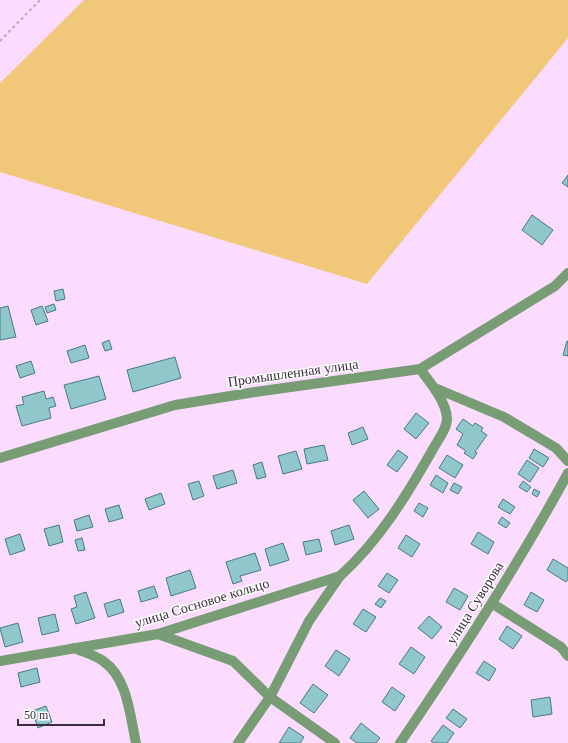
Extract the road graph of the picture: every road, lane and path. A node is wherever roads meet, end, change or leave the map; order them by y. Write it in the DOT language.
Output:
graph roads {
  1 [pos="40,0"];
  2 [pos="0,41"];
  3 [pos="568,273"];
  4 [pos="420,369"];
  5 [pos="435,388"];
  6 [pos="0,458"];
  7 [pos="568,461"];
  8 [pos="568,473"];
  9 [pos="340,576"];
  10 [pos="493,604"];
  11 [pos="158,634"];
  12 [pos="74,648"];
  13 [pos="568,656"];
  14 [pos="0,661"];
  15 [pos="270,697"];
  16 [pos="136,743"];
  17 [pos="238,743"];
  18 [pos="335,743"];
  19 [pos="400,743"];
  1 -- 2 [label="path"];
  3 -- 4 [label="street, Промышленная улица"];
  4 -- 5 [label="street, улица Сосновое кольцо"];
  4 -- 6 [label="street, Промышленная улица"];
  5 -- 7 [label="street"];
  5 -- 9 [label="street, улица Сосновое кольцо"];
  8 -- 10 [label="street, улица Суворова"];
  9 -- 11 [label="street, улица Сосновое кольцо"];
  9 -- 15 [label="street, улица Сосновое кольцо"];
  10 -- 13 [label="street"];
  10 -- 19 [label="street, улица Суворова"];
  11 -- 12 [label="street, улица Сосновое кольцо"];
  11 -- 15 [label="street"];
  12 -- 14 [label="street, улица Сосновое кольцо"];
  12 -- 16 [label="street"];
  15 -- 17 [label="street, улица Сосновое кольцо"];
  15 -- 18 [label="street"];
}
